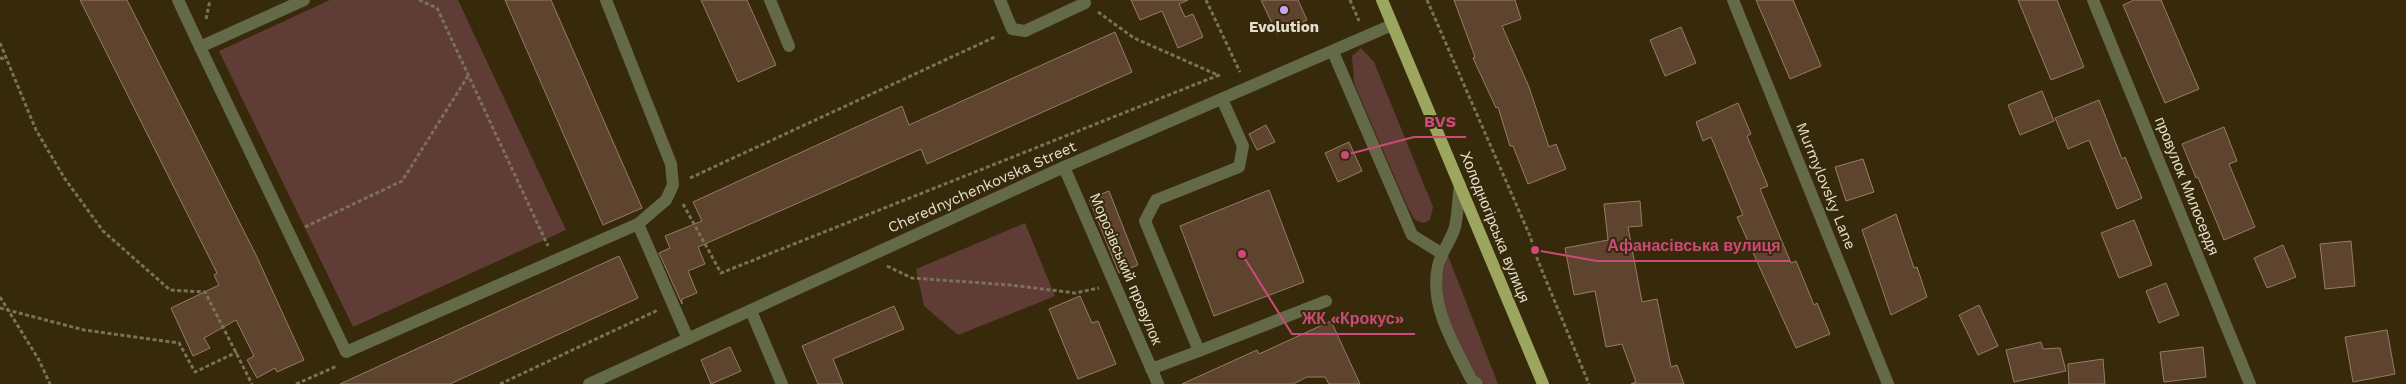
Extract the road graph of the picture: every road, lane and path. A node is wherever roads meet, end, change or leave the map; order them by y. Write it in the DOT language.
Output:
graph roads {
  1 [pos="178,0"];
  2 [pos="304,0"];
  3 [pos="419,0"];
  4 [pos="606,0"];
  5 [pos="770,0"];
  6 [pos="1000,0"];
  7 [pos="1382,0"];
  8 [pos="1427,0"];
  9 [pos="1733,0"];
  10 [pos="2093,0"];
  11 [pos="1085,1"];
  12 [pos="1207,1"];
  13 [pos="1392,25"];
  14 [pos="1012,29"];
  15 [pos="0,43"];
  16 [pos="789,46"];
  17 [pos="200,47"];
  18 [pos="1333,52"];
  19 [pos="0,58"];
  20 [pos="5,59"];
  21 [pos="468,76"];
  22 [pos="1219,76"];
  23 [pos="1248,89"];
  24 [pos="1222,99"];
  25 [pos="1064,167"];
  26 [pos="1460,184"];
  27 [pos="674,185"];
  28 [pos="638,224"];
  29 [pos="289,234"];
  30 [pos="1441,254"];
  31 [pos="867,256"];
  32 [pos="555,260"];
  33 [pos="1115,285"];
  34 [pos="0,297"];
  35 [pos="1326,301"];
  36 [pos="673,304"];
  37 [pos="0,308"];
  38 [pos="6,310"];
  39 [pos="751,311"];
  40 [pos="688,339"];
  41 [pos="1199,351"];
  42 [pos="237,352"];
  43 [pos="1151,369"];
  44 [pos="50,384"];
  45 [pos="252,384"];
  46 [pos="500,384"];
  47 [pos="589,384"];
  48 [pos="782,384"];
  49 [pos="1158,384"];
  50 [pos="1478,384"];
  51 [pos="1543,384"];
  52 [pos="1589,384"];
  53 [pos="1888,384"];
  54 [pos="2250,384"];
  1 -- 17 [label="street"];
  2 -- 17 [label="street"];
  3 -- 21 [label="path"];
  4 -- 27 [label="street"];
  5 -- 16 [label="street"];
  6 -- 14 [label="street"];
  7 -- 13 [label="main road, Холодногірська вулиця"];
  8 -- 52 [label="path"];
  9 -- 53 [label="street, Murmylovsky Lane"];
  10 -- 54 [label="street, провулок Милосердя"];
  11 -- 14 [label="street"];
  11 -- 22 [label="path"];
  12 -- 23 [label="path"];
  13 -- 18 [label="street, Cherednychenkovska Street"];
  13 -- 26 [label="main road, Холодногірська вулиця"];
  14 -- 27 [label="path"];
  15 -- 20 [label="path"];
  17 -- 29 [label="street"];
  18 -- 23 [label="street, Cherednychenkovska Street"];
  18 -- 30 [label="street"];
  19 -- 20 [label="path"];
  20 -- 42 [label="path"];
  21 -- 29 [label="path"];
  21 -- 32 [label="path"];
  22 -- 23 [label="path"];
  22 -- 27 [label="path"];
  23 -- 24 [label="street, Cherednychenkovska Street"];
  24 -- 25 [label="street, Cherednychenkovska Street"];
  24 -- 41 [label="street"];
  25 -- 31 [label="street, Cherednychenkovska Street"];
  25 -- 33 [label="street, Морозівський провулок"];
  26 -- 30 [label="street"];
  26 -- 51 [label="main road, Холодногірська вулиця"];
  27 -- 28 [label="street"];
  28 -- 32 [label="street"];
  28 -- 36 [label="street"];
  29 -- 32 [label="street"];
  30 -- 50 [label="street"];
  31 -- 33 [label="path"];
  31 -- 39 [label="street, Cherednychenkovska Street"];
  33 -- 43 [label="street, Морозівський провулок"];
  34 -- 38 [label="path"];
  35 -- 41 [label="street"];
  36 -- 40 [label="street"];
  36 -- 46 [label="path"];
  37 -- 38 [label="path"];
  38 -- 42 [label="path"];
  38 -- 44 [label="path"];
  39 -- 40 [label="street, Cherednychenkovska Street"];
  39 -- 48 [label="street"];
  40 -- 47 [label="street, Cherednychenkovska Street"];
  41 -- 43 [label="street"];
  42 -- 45 [label="path"];
  43 -- 49 [label="street, Морозівський провулок"];
}
